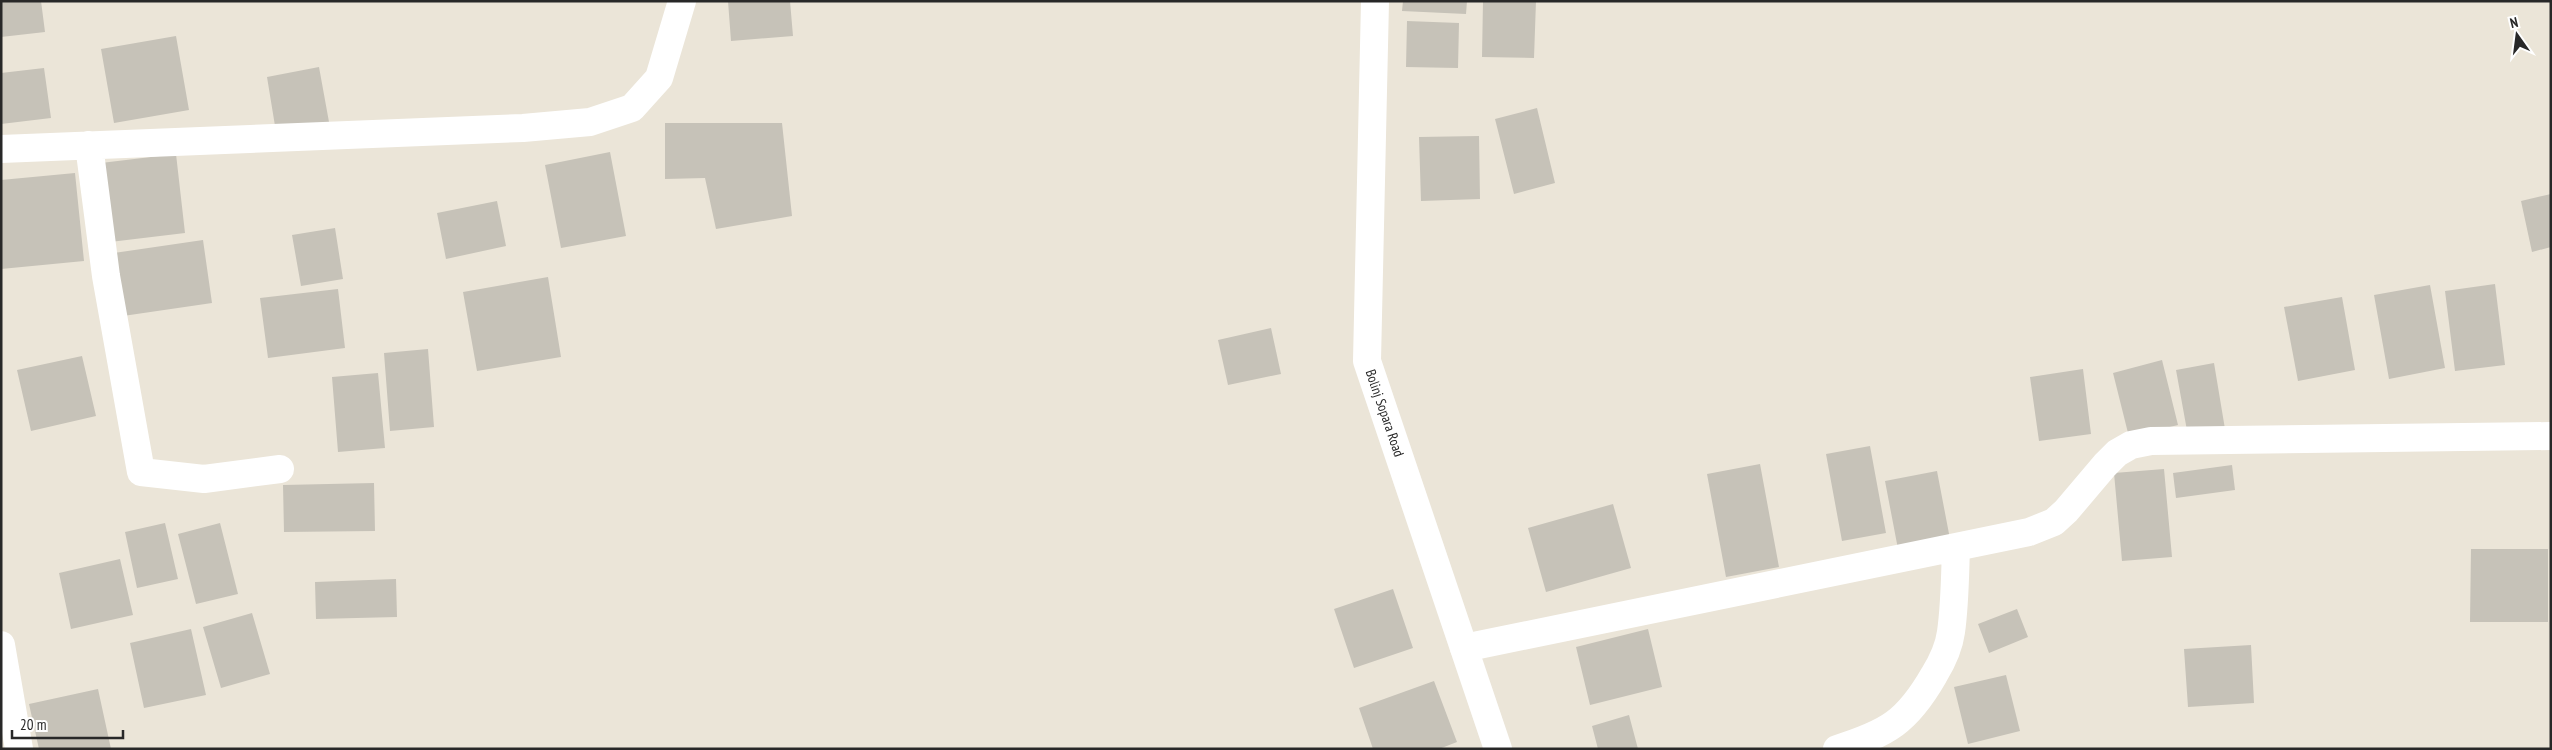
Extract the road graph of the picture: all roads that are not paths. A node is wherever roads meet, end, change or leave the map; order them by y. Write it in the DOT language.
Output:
graph roads {
  1 [pos="682,1"];
  2 [pos="1375,1"];
  3 [pos="89,145"];
  4 [pos="1,149"];
  5 [pos="2551,436"];
  6 [pos="280,470"];
  7 [pos="1956,547"];
  8 [pos="1,645"];
  9 [pos="1464,648"];
  10 [pos="19,749"];
  11 [pos="1498,749"];
  12 [pos="1837,749"];
  1 -- 3 [label="street"];
  2 -- 9 [label="street, Bolinj Sopara Road"];
  3 -- 4 [label="street"];
  3 -- 6 [label="street"];
  5 -- 7 [label="street"];
  7 -- 9 [label="street"];
  7 -- 12 [label="street"];
  8 -- 10 [label="street"];
  9 -- 11 [label="street, Bolinj Sopara Road"];
}
